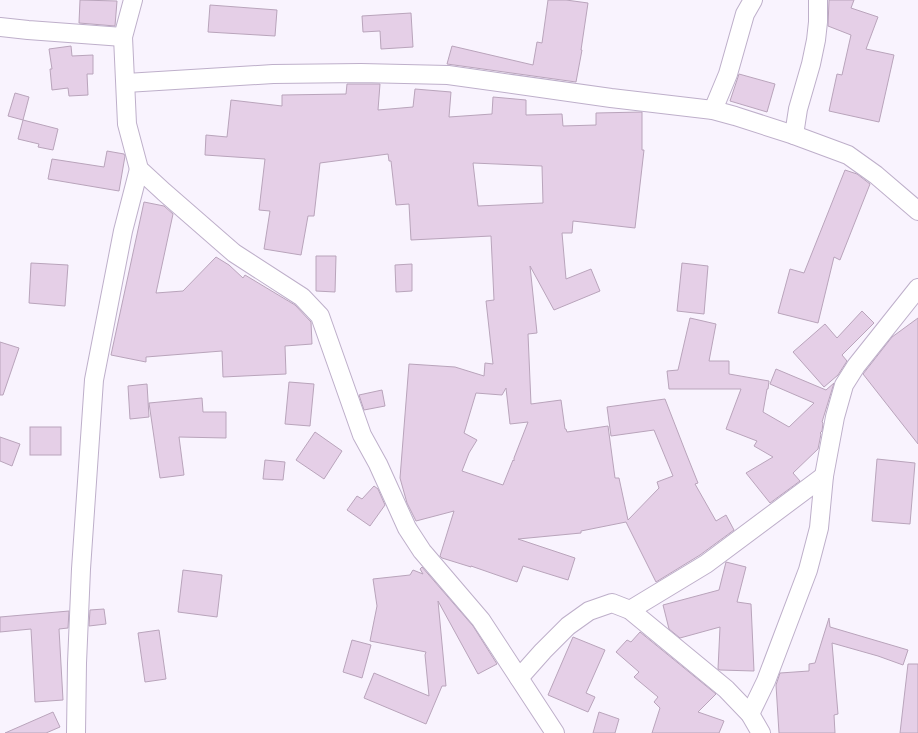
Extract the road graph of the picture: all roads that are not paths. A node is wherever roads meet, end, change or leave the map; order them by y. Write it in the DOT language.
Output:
graph roads {
  1 [pos="133,0"];
  2 [pos="753,0"];
  3 [pos="818,0"];
  4 [pos="0,27"];
  5 [pos="123,37"];
  6 [pos="126,83"];
  7 [pos="713,110"];
  8 [pos="794,135"];
  9 [pos="139,169"];
  10 [pos="918,211"];
  11 [pos="918,288"];
  12 [pos="824,476"];
  13 [pos="630,610"];
  14 [pos="519,678"];
  15 [pos="750,714"];
  16 [pos="76,733"];
  17 [pos="555,733"];
  18 [pos="761,733"];
  1 -- 5 [label="street"];
  2 -- 7 [label="street"];
  3 -- 8 [label="street"];
  4 -- 5 [label="street"];
  5 -- 6 [label="street"];
  6 -- 7 [label="street"];
  6 -- 9 [label="street"];
  7 -- 8 [label="street"];
  8 -- 10 [label="street"];
  9 -- 14 [label="street"];
  9 -- 16 [label="street"];
  11 -- 12 [label="street"];
  12 -- 13 [label="street"];
  12 -- 15 [label="street"];
  13 -- 14 [label="street"];
  13 -- 15 [label="street"];
  14 -- 17 [label="street"];
  15 -- 18 [label="street"];
}
